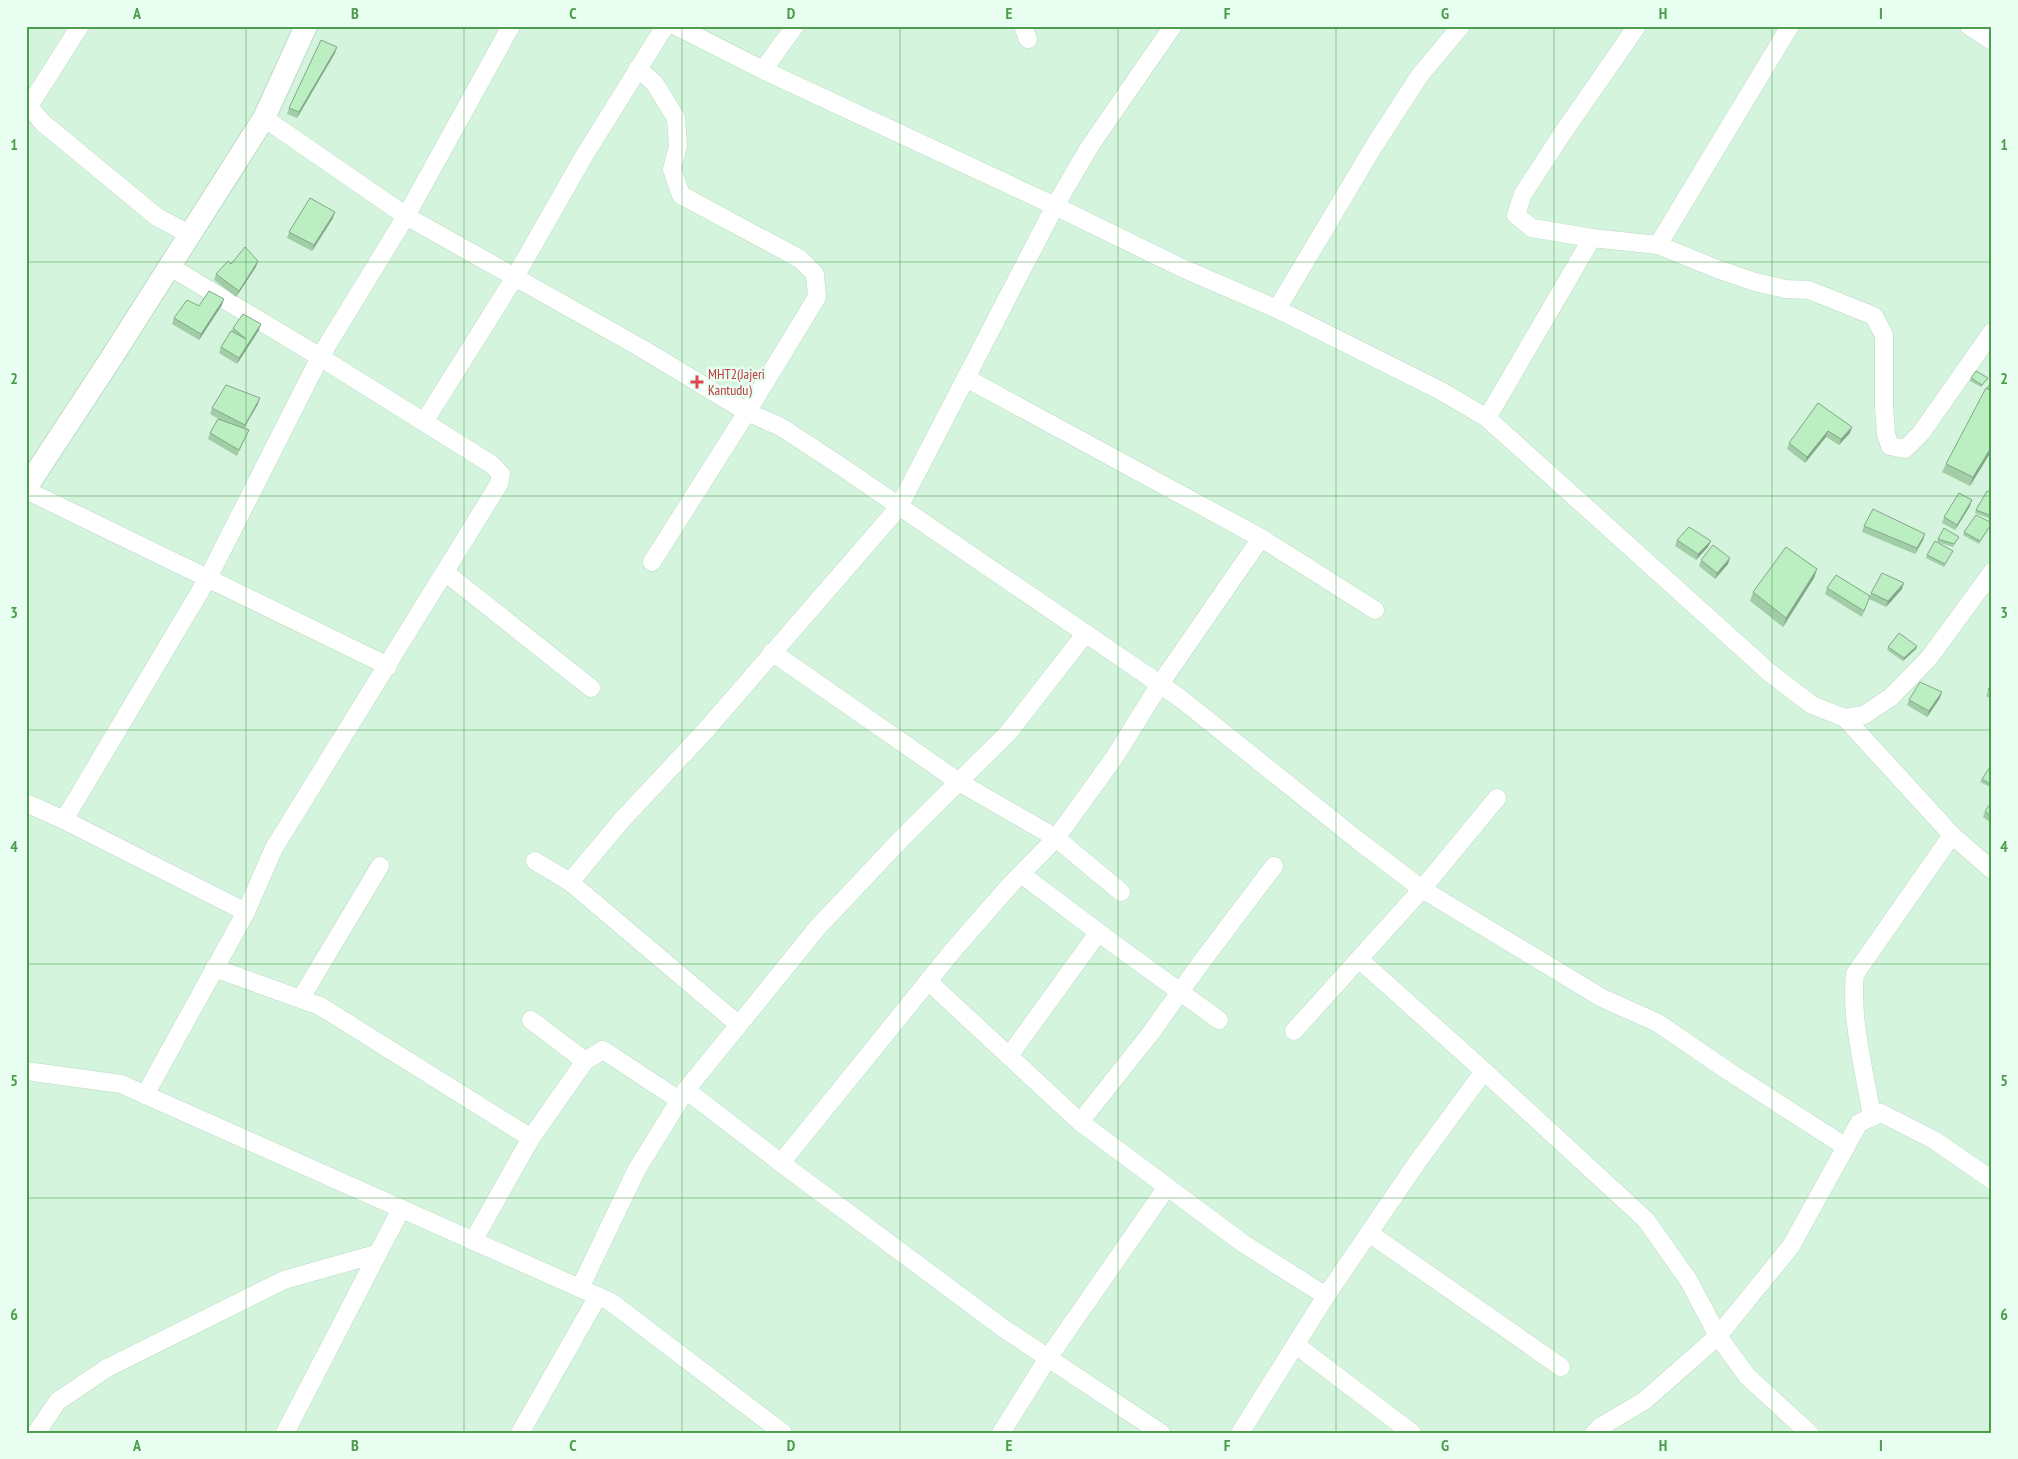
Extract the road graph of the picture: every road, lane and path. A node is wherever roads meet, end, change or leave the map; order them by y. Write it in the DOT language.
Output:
graph roads {
  1 [pos="80,26"];
  2 [pos="306,26"];
  3 [pos="511,26"];
  4 [pos="665,26"];
  5 [pos="676,26"];
  6 [pos="795,26"];
  7 [pos="1173,26"];
  8 [pos="1461,26"];
  9 [pos="1637,26"];
  10 [pos="1790,26"];
  11 [pos="1969,26"];
  12 [pos="1992,41"];
  13 [pos="638,68"];
  14 [pos="763,70"];
  15 [pos="27,107"];
  16 [pos="264,118"];
  17 [pos="1055,206"];
  18 [pos="406,216"];
  19 [pos="189,234"];
  20 [pos="1592,238"];
  21 [pos="1658,245"];
  22 [pos="169,266"];
  23 [pos="515,277"];
  24 [pos="1276,309"];
  25 [pos="1992,332"];
  26 [pos="320,357"];
  27 [pos="966,378"];
  28 [pos="747,412"];
  29 [pos="1487,418"];
  30 [pos="424,422"];
  31 [pos="26,489"];
  32 [pos="899,507"];
  33 [pos="1261,538"];
  34 [pos="652,562"];
  35 [pos="1992,572"];
  36 [pos="446,573"];
  37 [pos="208,578"];
  38 [pos="1375,610"];
  39 [pos="1086,632"];
  40 [pos="772,652"];
  41 [pos="388,666"];
  42 [pos="1160,684"];
  43 [pos="591,688"];
  44 [pos="1845,718"];
  45 [pos="959,782"];
  46 [pos="1497,798"];
  47 [pos="26,803"];
  48 [pos="64,820"];
  49 [pos="1952,835"];
  50 [pos="1056,838"];
  51 [pos="534,861"];
  52 [pos="380,866"];
  53 [pos="1274,866"];
  54 [pos="1992,870"];
  55 [pos="1021,874"];
  56 [pos="570,882"];
  57 [pos="1422,889"];
  58 [pos="1121,892"];
  59 [pos="246,912"];
  60 [pos="1098,933"];
  61 [pos="1360,960"];
  62 [pos="214,968"];
  63 [pos="928,981"];
  64 [pos="1180,992"];
  65 [pos="301,998"];
  66 [pos="532,1020"];
  67 [pos="1219,1020"];
  68 [pos="738,1024"];
  69 [pos="1294,1031"];
  70 [pos="1009,1056"];
  71 [pos="585,1061"];
  72 [pos="26,1071"];
  73 [pos="1484,1071"];
  74 [pos="145,1095"];
  75 [pos="682,1095"];
  76 [pos="1872,1117"];
  77 [pos="1080,1122"];
  78 [pos="531,1138"];
  79 [pos="1846,1147"];
  80 [pos="780,1163"];
  81 [pos="1992,1180"];
  82 [pos="1167,1187"];
  83 [pos="401,1209"];
  84 [pos="1369,1233"];
  85 [pos="474,1241"];
  86 [pos="376,1254"];
  87 [pos="580,1288"];
  88 [pos="598,1296"];
  89 [pos="1326,1296"];
  90 [pos="1718,1336"];
  91 [pos="1296,1345"];
  92 [pos="1048,1358"];
  93 [pos="1561,1367"];
  94 [pos="774,1430"];
  95 [pos="42,1431"];
  96 [pos="285,1433"];
  97 [pos="520,1433"];
  98 [pos="1001,1433"];
  99 [pos="1161,1433"];
  100 [pos="1240,1433"];
  101 [pos="1412,1433"];
  102 [pos="1594,1433"];
  103 [pos="1809,1433"];
  1 -- 15 [label="street"];
  2 -- 16 [label="street"];
  3 -- 18 [label="street"];
  4 -- 13 [label="street"];
  5 -- 14 [label="street"];
  6 -- 14 [label="street"];
  7 -- 17 [label="street"];
  8 -- 24 [label="street"];
  9 -- 20 [label="street"];
  10 -- 21 [label="street"];
  11 -- 12 [label="street"];
  13 -- 23 [label="street"];
  13 -- 28 [label="street"];
  14 -- 17 [label="street"];
  15 -- 19 [label="street"];
  16 -- 18 [label="street"];
  16 -- 19 [label="street"];
  17 -- 24 [label="street"];
  17 -- 27 [label="street"];
  18 -- 23 [label="street"];
  18 -- 26 [label="street"];
  19 -- 22 [label="street"];
  20 -- 21 [label="street"];
  20 -- 29 [label="street"];
  21 -- 25 [label="street"];
  22 -- 26 [label="street"];
  22 -- 31 [label="street"];
  23 -- 28 [label="street"];
  23 -- 30 [label="street"];
  24 -- 29 [label="street"];
  26 -- 30 [label="street"];
  26 -- 37 [label="street"];
  27 -- 32 [label="street"];
  27 -- 33 [label="street"];
  28 -- 32 [label="street"];
  28 -- 34 [label="street"];
  29 -- 44 [label="street"];
  30 -- 36 [label="street"];
  31 -- 37 [label="street"];
  32 -- 39 [label="street"];
  32 -- 40 [label="street"];
  33 -- 38 [label="street"];
  33 -- 42 [label="street"];
  35 -- 44 [label="street"];
  36 -- 41 [label="street"];
  36 -- 43 [label="street"];
  37 -- 41 [label="street"];
  37 -- 48 [label="street"];
  39 -- 42 [label="street"];
  39 -- 45 [label="street"];
  40 -- 45 [label="street"];
  40 -- 56 [label="street"];
  41 -- 59 [label="street"];
  42 -- 50 [label="street"];
  42 -- 57 [label="street"];
  44 -- 49 [label="street"];
  45 -- 50 [label="street"];
  45 -- 68 [label="street"];
  46 -- 57 [label="street"];
  47 -- 48 [label="street"];
  48 -- 59 [label="street"];
  49 -- 54 [label="street"];
  49 -- 76 [label="street"];
  50 -- 55 [label="street"];
  50 -- 58 [label="street"];
  51 -- 56 [label="street"];
  52 -- 65 [label="street"];
  53 -- 64 [label="street"];
  55 -- 60 [label="street"];
  55 -- 63 [label="street"];
  56 -- 68 [label="street"];
  57 -- 61 [label="street"];
  57 -- 79 [label="street"];
  59 -- 62 [label="street"];
  60 -- 64 [label="street"];
  60 -- 70 [label="street"];
  61 -- 69 [label="street"];
  61 -- 73 [label="street"];
  62 -- 65 [label="street"];
  62 -- 74 [label="street"];
  63 -- 70 [label="street"];
  63 -- 80 [label="street"];
  64 -- 67 [label="street"];
  64 -- 77 [label="street"];
  65 -- 78 [label="street"];
  66 -- 71 [label="street"];
  68 -- 75 [label="street"];
  70 -- 77 [label="street"];
  71 -- 75 [label="street"];
  71 -- 78 [label="street"];
  72 -- 74 [label="street"];
  73 -- 84 [label="street"];
  73 -- 90 [label="street"];
  74 -- 83 [label="street"];
  75 -- 80 [label="street"];
  75 -- 87 [label="street"];
  76 -- 79 [label="street"];
  76 -- 81 [label="street"];
  77 -- 82 [label="street"];
  78 -- 85 [label="street"];
  79 -- 90 [label="street"];
  80 -- 92 [label="street"];
  82 -- 89 [label="street"];
  82 -- 92 [label="street"];
  83 -- 85 [label="street"];
  83 -- 86 [label="street"];
  84 -- 89 [label="street"];
  84 -- 93 [label="street"];
  85 -- 87 [label="street"];
  86 -- 95 [label="street"];
  86 -- 96 [label="street"];
  87 -- 88 [label="street"];
  88 -- 94 [label="street"];
  88 -- 97 [label="street"];
  89 -- 91 [label="street"];
  90 -- 102 [label="street"];
  90 -- 103 [label="street"];
  91 -- 100 [label="street"];
  91 -- 101 [label="street"];
  92 -- 98 [label="street"];
  92 -- 99 [label="street"];
}
